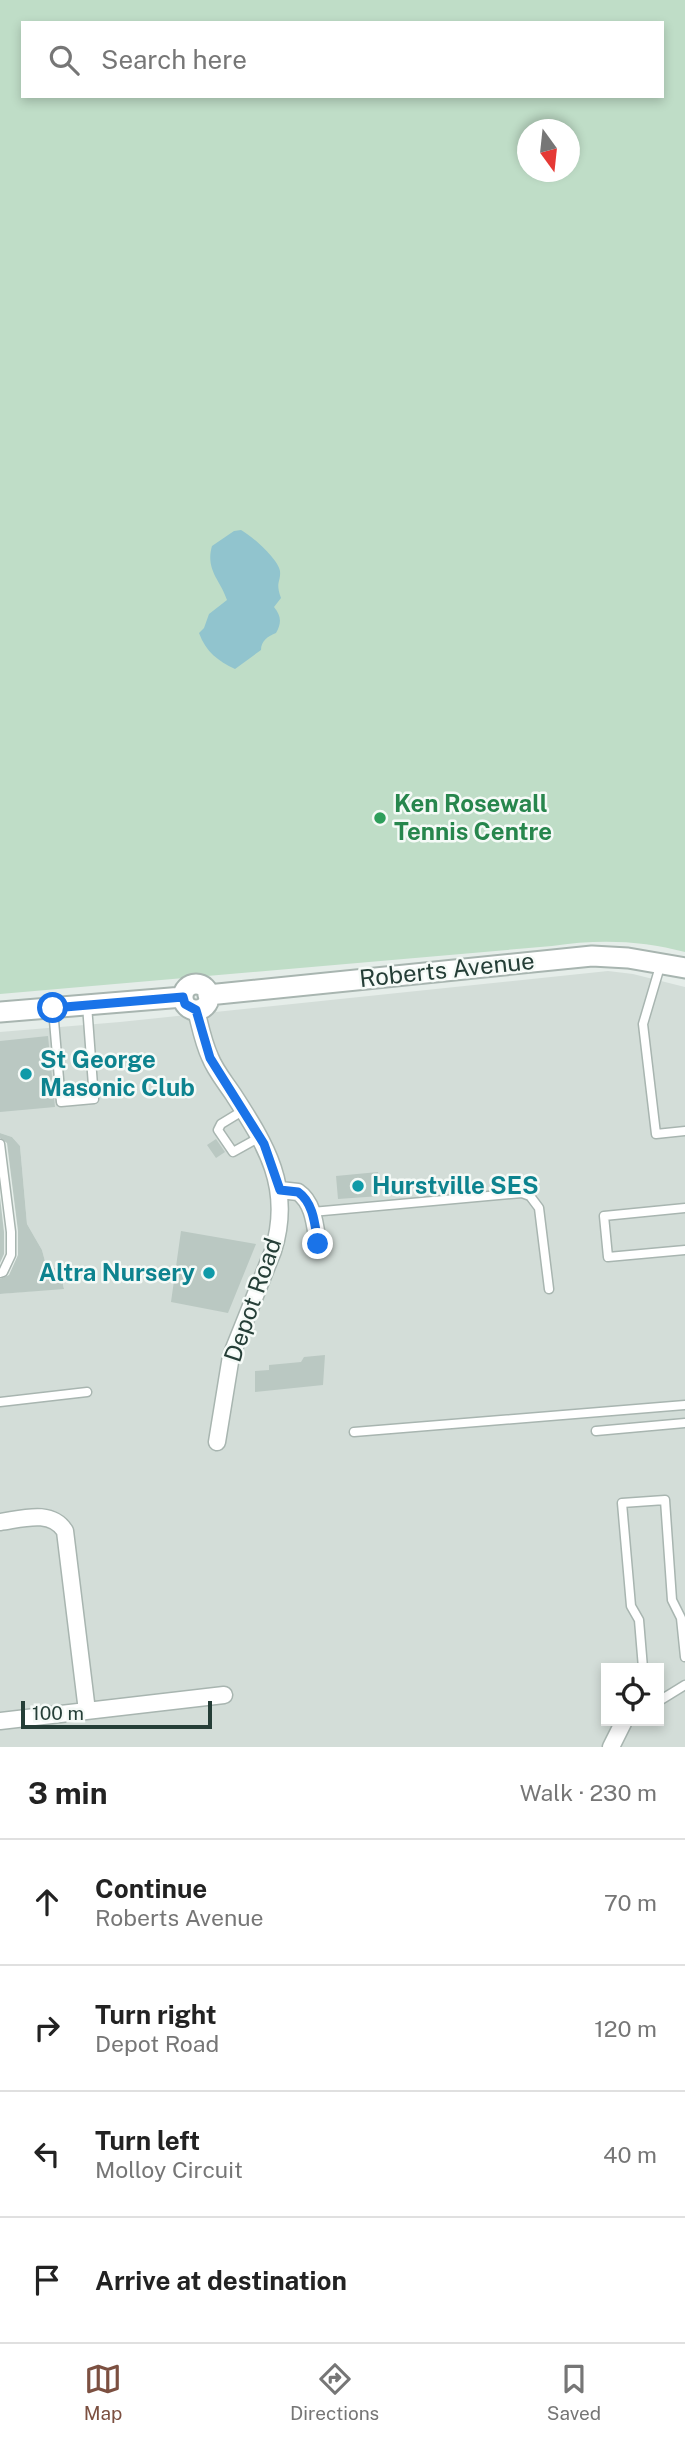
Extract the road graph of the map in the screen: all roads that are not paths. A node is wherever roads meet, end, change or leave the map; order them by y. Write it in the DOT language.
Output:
graph roads {
  1 [pos="662,963"];
  2 [pos="685,968"];
  3 [pos="196,1000"];
  4 [pos="87,1005"];
  5 [pos="53,1008"];
  6 [pos="0,1012"];
  7 [pos="244,1110"];
  8 [pos="685,1131"];
  9 [pos="260,1137"];
  10 [pos="0,1144"];
  11 [pos="280,1190"];
  12 [pos="685,1208"];
  13 [pos="312,1212"];
  14 [pos="318,1244"];
  15 [pos="685,1251"];
  16 [pos="0,1273"];
  17 [pos="549,1289"];
  18 [pos="86,1392"];
  19 [pos="0,1402"];
  20 [pos="685,1405"];
  21 [pos="685,1423"];
  22 [pos="596,1431"];
  23 [pos="354,1432"];
  24 [pos="217,1442"];
  25 [pos="0,1522"];
  26 [pos="685,1657"];
  27 [pos="643,1663"];
  28 [pos="685,1685"];
  29 [pos="224,1695"];
  30 [pos="664,1698"];
  31 [pos="88,1711"];
  32 [pos="0,1721"];
  33 [pos="622,1726"];
  34 [pos="611,1747"];
  1 -- 2 [label="street, Roberts Avenue"];
  1 -- 3 [label="street, Roberts Avenue"];
  1 -- 8 [label="lane"];
  3 -- 4 [label="street, Roberts Avenue"];
  3 -- 7 [label="street, Depot Road"];
  4 -- 5 [label="street, Roberts Avenue"];
  4 -- 5 [label="lane"];
  5 -- 6 [label="street, Roberts Avenue"];
  7 -- 9 [label="street, Depot Road"];
  7 -- 9 [label="lane"];
  9 -- 11 [label="street, Depot Road"];
  10 -- 16 [label="lane"];
  11 -- 13 [label="street"];
  11 -- 24 [label="street, Depot Road"];
  12 -- 15 [label="lane"];
  13 -- 14 [label="street"];
  13 -- 17 [label="lane"];
  18 -- 19 [label="lane"];
  20 -- 23 [label="lane"];
  21 -- 22 [label="lane"];
  25 -- 31 [label="street"];
  26 -- 27 [label="lane"];
  28 -- 30 [label="lane"];
  29 -- 31 [label="street"];
  31 -- 32 [label="street"];
  33 -- 34 [label="street"];
}
